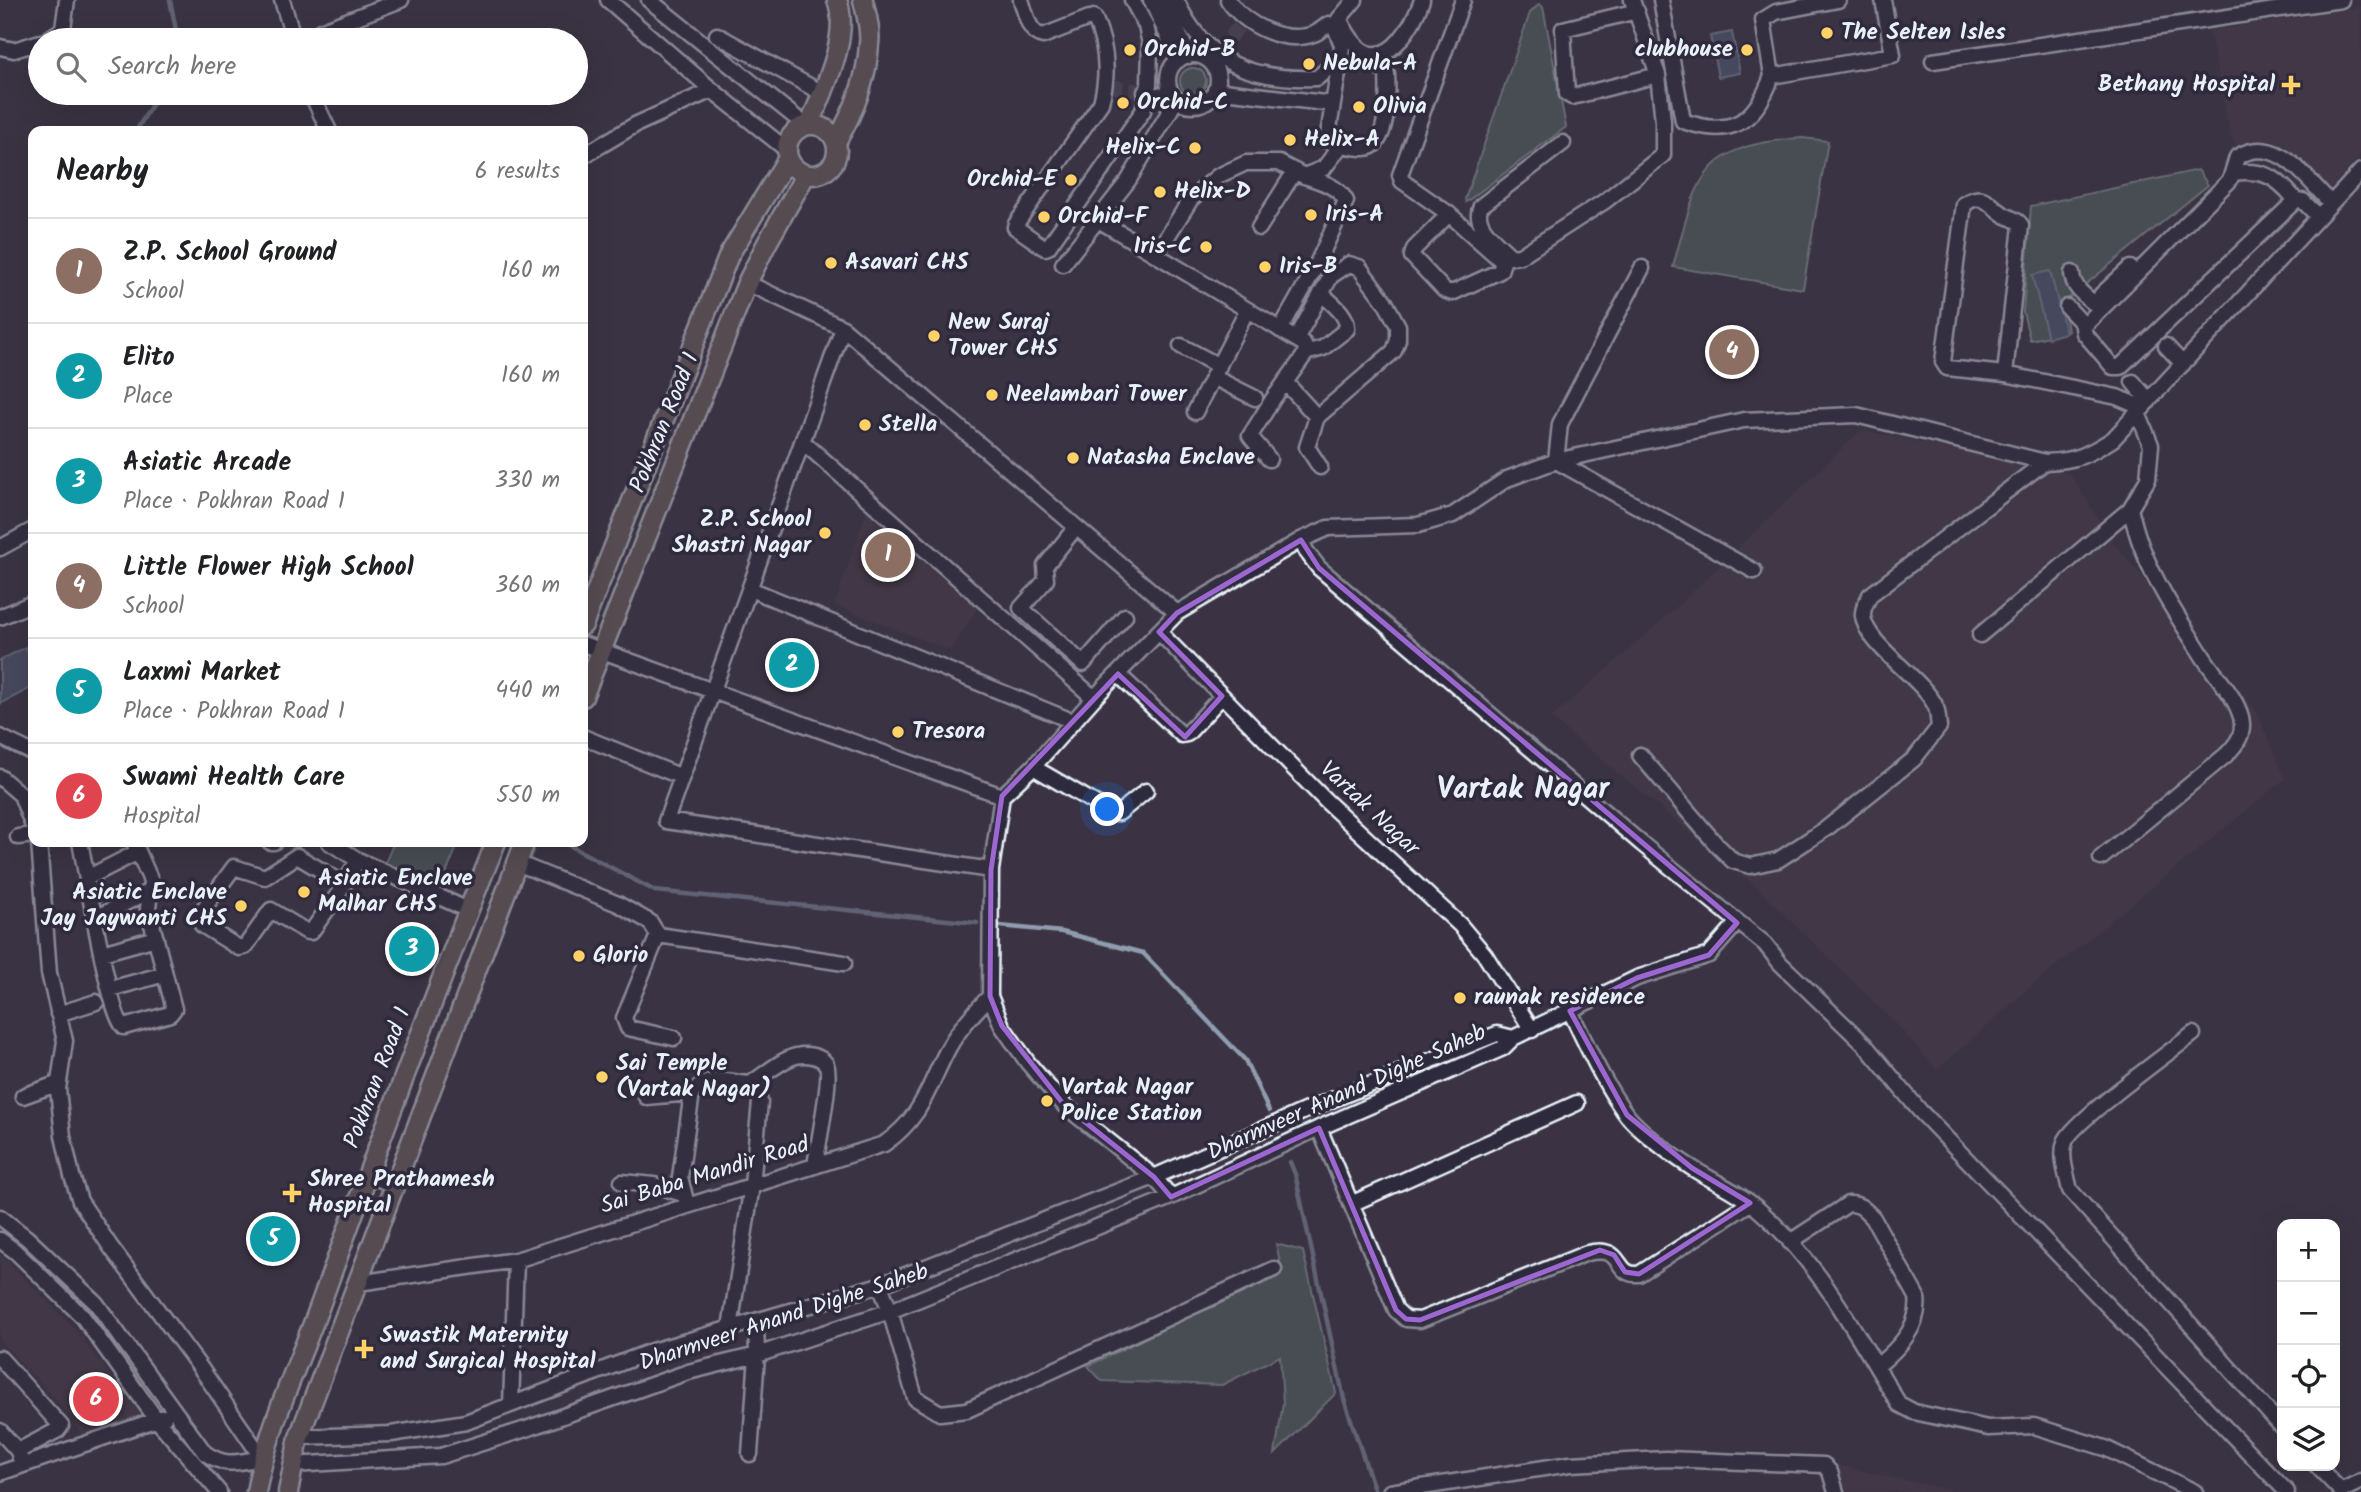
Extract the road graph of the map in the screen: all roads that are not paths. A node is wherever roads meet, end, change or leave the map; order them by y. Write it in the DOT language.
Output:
graph roads {
  1 [pos="67,0"];
  2 [pos="282,0"];
  3 [pos="401,0"];
  4 [pos="608,0"];
  5 [pos="649,0"];
  6 [pos="1021,0"];
  7 [pos="1132,0"];
  8 [pos="1151,0"];
  9 [pos="1163,0"];
  10 [pos="1176,0"];
  11 [pos="1228,0"];
  12 [pos="1355,0"];
  13 [pos="1422,0"];
  14 [pos="1463,0"];
  15 [pos="1661,0"];
  16 [pos="1838,0"];
  17 [pos="1883,0"];
  18 [pos="2340,0"];
  19 [pos="865,1"];
  20 [pos="839,5"];
  21 [pos="1635,6"];
  22 [pos="63,28"];
  23 [pos="290,28"];
  24 [pos="328,28"];
  25 [pos="717,35"];
  26 [pos="28,46"];
  27 [pos="0,47"];
  28 [pos="1184,58"];
  29 [pos="1933,61"];
  30 [pos="1657,75"];
  31 [pos="1772,76"];
  32 [pos="712,90"];
  33 [pos="1215,90"];
  34 [pos="1146,92"];
  35 [pos="822,93"];
  36 [pos="1177,99"];
  37 [pos="1333,104"];
  38 [pos="317,105"];
  39 [pos="807,125"];
  40 [pos="327,126"];
  41 [pos="836,142"];
  42 [pos="1563,143"];
  43 [pos="1342,144"];
  44 [pos="588,153"];
  45 [pos="788,154"];
  46 [pos="2361,171"];
  47 [pos="2233,173"];
  48 [pos="806,174"];
  49 [pos="1300,174"];
  50 [pos="2303,201"];
  51 [pos="2325,208"];
  52 [pos="1449,214"];
  53 [pos="1097,219"];
  54 [pos="1259,228"];
  55 [pos="1156,254"];
  56 [pos="1063,264"];
  57 [pos="1642,268"];
  58 [pos="2072,273"];
  59 [pos="747,283"];
  60 [pos="1321,293"];
  61 [pos="2101,302"];
  62 [pos="2067,307"];
  63 [pos="1247,310"];
  64 [pos="2085,326"];
  65 [pos="844,328"];
  66 [pos="1280,330"];
  67 [pos="1296,339"];
  68 [pos="1181,346"];
  69 [pos="2166,346"];
  70 [pos="1305,353"];
  71 [pos="2183,364"];
  72 [pos="1216,372"];
  73 [pos="2005,374"];
  74 [pos="1284,382"];
  75 [pos="2133,382"];
  76 [pos="1255,398"];
  77 [pos="2143,407"];
  78 [pos="1195,412"];
  79 [pos="1317,417"];
  80 [pos="803,442"];
  81 [pos="1269,459"];
  82 [pos="1556,461"];
  83 [pos="2045,462"];
  84 [pos="1320,467"];
  85 [pos="2130,509"];
  86 [pos="1076,527"];
  87 [pos="28,533"];
  88 [pos="1301,540"];
  89 [pos="0,548"];
  90 [pos="1755,570"];
  91 [pos="750,589"];
  92 [pos="28,605"];
  93 [pos="1021,608"];
  94 [pos="588,612"];
  95 [pos="1177,613"];
  96 [pos="1125,615"];
  97 [pos="0,617"];
  98 [pos="1008,622"];
  99 [pos="1159,632"];
  100 [pos="1980,635"];
  101 [pos="588,645"];
  102 [pos="601,650"];
  103 [pos="1083,664"];
  104 [pos="1118,674"];
  105 [pos="1071,677"];
  106 [pos="588,684"];
  107 [pos="713,691"];
  108 [pos="1222,696"];
  109 [pos="1094,698"];
  110 [pos="1072,721"];
  111 [pos="0,737"];
  112 [pos="588,739"];
  113 [pos="28,751"];
  114 [pos="1640,755"];
  115 [pos="1033,767"];
  116 [pos="0,777"];
  117 [pos="682,777"];
  118 [pos="1146,791"];
  119 [pos="1002,796"];
  120 [pos="28,813"];
  121 [pos="28,835"];
  122 [pos="18,836"];
  123 [pos="38,847"];
  124 [pos="82,847"];
  125 [pos="136,847"];
  126 [pos="337,847"];
  127 [pos="494,847"];
  128 [pos="523,847"];
  129 [pos="2101,858"];
  130 [pos="358,860"];
  131 [pos="517,863"];
  132 [pos="991,870"];
  133 [pos="87,878"];
  134 [pos="344,884"];
  135 [pos="150,891"];
  136 [pos="468,911"];
  137 [pos="95,918"];
  138 [pos="1737,923"];
  139 [pos="658,935"];
  140 [pos="156,938"];
  141 [pos="102,953"];
  142 [pos="844,963"];
  143 [pos="165,974"];
  144 [pos="110,989"];
  145 [pos="990,996"];
  146 [pos="96,1002"];
  147 [pos="1570,1011"];
  148 [pos="58,1014"];
  149 [pos="1532,1030"];
  150 [pos="2193,1034"];
  151 [pos="674,1038"];
  152 [pos="1514,1038"];
  153 [pos="59,1083"];
  154 [pos="750,1084"];
  155 [pos="692,1093"];
  156 [pos="23,1096"];
  157 [pos="646,1097"];
  158 [pos="1577,1103"];
  159 [pos="1320,1128"];
  160 [pos="815,1166"];
  161 [pos="368,1174"];
  162 [pos="1154,1177"];
  163 [pos="622,1182"];
  164 [pos="752,1185"];
  165 [pos="394,1186"];
  166 [pos="1171,1197"];
  167 [pos="685,1199"];
  168 [pos="1749,1203"];
  169 [pos="1351,1204"];
  170 [pos="0,1217"];
  171 [pos="0,1240"];
  172 [pos="1790,1242"];
  173 [pos="516,1260"];
  174 [pos="1274,1269"];
  175 [pos="358,1283"];
  176 [pos="880,1285"];
  177 [pos="890,1311"];
  178 [pos="756,1321"];
  179 [pos="730,1328"];
  180 [pos="757,1355"];
  181 [pos="0,1358"];
  182 [pos="1877,1366"];
  183 [pos="511,1405"];
  184 [pos="174,1411"];
  185 [pos="157,1420"];
  186 [pos="2277,1421"];
  187 [pos="0,1431"];
  188 [pos="299,1437"];
  189 [pos="18,1451"];
  190 [pos="750,1454"];
  191 [pos="262,1458"];
  192 [pos="293,1465"];
  193 [pos="23,1466"];
  194 [pos="2322,1471"];
  195 [pos="0,1474"];
  196 [pos="2361,1481"];
  197 [pos="219,1492"];
  198 [pos="256,1492"];
  199 [pos="288,1492"];
  200 [pos="1390,1492"];
  201 [pos="1836,1492"];
  202 [pos="2196,1492"];
  203 [pos="2287,1492"];
  1 -- 22 [label="street"];
  2 -- 23 [label="street"];
  3 -- 24 [label="street"];
  4 -- 32 [label="street"];
  5 -- 39 [label="street"];
  6 -- 34 [label="street"];
  7 -- 34 [label="street"];
  8 -- 28 [label="street"];
  9 -- 28 [label="street"];
  10 -- 11 [label="street"];
  12 -- 13 [label="street"];
  14 -- 52 [label="street"];
  15 -- 31 [label="street"];
  16 -- 31 [label="street"];
  17 -- 31 [label="street"];
  18 -- 29 [label="street"];
  19 -- 20 [label="street"];
  19 -- 41 [label="main road"];
  20 -- 35 [label="main road"];
  21 -- 30 [label="street"];
  21 -- 30 [label="street"];
  25 -- 35 [label="street"];
  26 -- 27 [label="street"];
  28 -- 33 [label="street"];
  28 -- 36 [label="street"];
  30 -- 42 [label="street"];
  32 -- 44 [label="street"];
  32 -- 45 [label="street"];
  33 -- 36 [label="street"];
  33 -- 37 [label="street"];
  34 -- 36 [label="street"];
  35 -- 39 [label="main road"];
  36 -- 53 [label="street"];
  37 -- 43 [label="street"];
  37 -- 43 [label="street"];
  38 -- 40 [label="street"];
  39 -- 41 [label="main road"];
  39 -- 45 [label="main road"];
  41 -- 48 [label="main road"];
  43 -- 49 [label="street"];
  45 -- 48 [label="main road"];
  45 -- 94 [label="main road, Pokhran Road 1"];
  46 -- 51 [label="street"];
  47 -- 51 [label="street"];
  47 -- 61 [label="street"];
  47 -- 64 [label="street"];
  48 -- 59 [label="main road, Pokhran Road 1"];
  49 -- 54 [label="street"];
  49 -- 55 [label="street"];
  49 -- 66 [label="street"];
  50 -- 51 [label="street"];
  51 -- 71 [label="street"];
  52 -- 52 [label="street"];
  53 -- 55 [label="street"];
  53 -- 56 [label="street"];
  55 -- 63 [label="street"];
  57 -- 82 [label="street"];
  58 -- 61 [label="street"];
  59 -- 65 [label="street"];
  59 -- 102 [label="main road, Pokhran Road 1"];
  60 -- 67 [label="street"];
  60 -- 70 [label="street"];
  60 -- 79 [label="street"];
  61 -- 64 [label="street"];
  62 -- 64 [label="street"];
  63 -- 66 [label="street"];
  63 -- 72 [label="street"];
  65 -- 80 [label="street"];
  65 -- 86 [label="street"];
  66 -- 67 [label="street"];
  67 -- 70 [label="street"];
  68 -- 72 [label="street"];
  69 -- 71 [label="street"];
  70 -- 74 [label="street"];
  71 -- 77 [label="street"];
  72 -- 76 [label="street"];
  72 -- 78 [label="street"];
  73 -- 73 [label="street"];
  73 -- 77 [label="street"];
  74 -- 79 [label="street"];
  74 -- 81 [label="street"];
  75 -- 77 [label="street"];
  77 -- 83 [label="street"];
  77 -- 85 [label="street"];
  79 -- 84 [label="street"];
  80 -- 91 [label="street"];
  80 -- 98 [label="street"];
  82 -- 83 [label="street"];
  82 -- 88 [label="street"];
  82 -- 90 [label="street"];
  83 -- 114 [label="street"];
  85 -- 100 [label="street"];
  85 -- 129 [label="street"];
  86 -- 93 [label="street"];
  86 -- 95 [label="street"];
  87 -- 89 [label="street"];
  88 -- 95 [label="street"];
  88 -- 138 [label="street"];
  91 -- 107 [label="street"];
  91 -- 110 [label="street"];
  92 -- 97 [label="street"];
  93 -- 98 [label="street"];
  93 -- 103 [label="street"];
  95 -- 99 [label="street"];
  96 -- 103 [label="street"];
  98 -- 105 [label="street"];
  99 -- 104 [label="street"];
  99 -- 108 [label="street, Vartak Nagar"];
  101 -- 102 [label="street"];
  102 -- 106 [label="main road, Pokhran Road 1"];
  102 -- 107 [label="street"];
  103 -- 105 [label="street"];
  104 -- 108 [label="street"];
  104 -- 109 [label="street"];
  105 -- 109 [label="street"];
  107 -- 117 [label="street"];
  107 -- 119 [label="street"];
  108 -- 149 [label="street, Vartak Nagar"];
  109 -- 110 [label="street"];
  110 -- 115 [label="street"];
  111 -- 113 [label="street"];
  112 -- 117 [label="street"];
  115 -- 118 [label="street"];
  115 -- 119 [label="street"];
  116 -- 120 [label="street"];
  117 -- 132 [label="street"];
  119 -- 132 [label="street"];
  121 -- 122 [label="street"];
  123 -- 148 [label="street"];
  124 -- 133 [label="street"];
  125 -- 133 [label="street"];
  125 -- 135 [label="street"];
  126 -- 130 [label="street"];
  127 -- 136 [label="main road, Pokhran Road 1"];
  128 -- 131 [label="main road"];
  130 -- 134 [label="street"];
  130 -- 136 [label="street"];
  131 -- 139 [label="street"];
  131 -- 165 [label="main road"];
  132 -- 145 [label="street"];
  133 -- 137 [label="street"];
  134 -- 134 [label="street"];
  135 -- 137 [label="street"];
  135 -- 140 [label="street"];
  136 -- 161 [label="main road, Pokhran Road 1"];
  137 -- 141 [label="street"];
  138 -- 147 [label="street"];
  138 -- 203 [label="street"];
  139 -- 142 [label="street"];
  139 -- 151 [label="street"];
  140 -- 141 [label="street"];
  140 -- 143 [label="street"];
  141 -- 144 [label="street"];
  143 -- 144 [label="street"];
  143 -- 144 [label="street"];
  145 -- 160 [label="street, Sai Baba Mandir Road"];
  145 -- 162 [label="street"];
  146 -- 148 [label="street"];
  147 -- 149 [label="street"];
  147 -- 168 [label="street"];
  148 -- 153 [label="street"];
  149 -- 152 [label="street"];
  150 -- 186 [label="street"];
  152 -- 159 [label="street, Dharmveer Anand Dighe Saheb"];
  152 -- 162 [label="street, Dharmveer Anand Dighe Saheb"];
  153 -- 156 [label="street"];
  153 -- 191 [label="street"];
  154 -- 155 [label="street"];
  154 -- 160 [label="street"];
  154 -- 164 [label="street"];
  155 -- 157 [label="street"];
  155 -- 167 [label="street"];
  158 -- 169 [label="street"];
  159 -- 166 [label="street, Dharmveer Anand Dighe Saheb"];
  159 -- 169 [label="street"];
  160 -- 164 [label="street, Sai Baba Mandir Road"];
  161 -- 165 [label="street"];
  161 -- 191 [label="main road, Pokhran Road 1"];
  162 -- 166 [label="street"];
  162 -- 176 [label="street, Dharmveer Anand Dighe Saheb"];
  163 -- 167 [label="street"];
  164 -- 167 [label="street, Sai Baba Mandir Road"];
  164 -- 179 [label="street"];
  165 -- 175 [label="main road"];
  166 -- 177 [label="street, Dharmveer Anand Dighe Saheb"];
  167 -- 173 [label="street, Sai Baba Mandir Road"];
  168 -- 169 [label="street"];
  168 -- 172 [label="street"];
  170 -- 184 [label="street"];
  171 -- 185 [label="street"];
  172 -- 182 [label="street"];
  172 -- 182 [label="street"];
  173 -- 175 [label="street, Sai Baba Mandir Road"];
  173 -- 183 [label="street"];
  174 -- 177 [label="street"];
  175 -- 188 [label="main road"];
  176 -- 177 [label="street"];
  176 -- 178 [label="street, Dharmveer Anand Dighe Saheb"];
  177 -- 180 [label="street, Dharmveer Anand Dighe Saheb"];
  178 -- 179 [label="street, Dharmveer Anand Dighe Saheb"];
  178 -- 180 [label="street"];
  179 -- 183 [label="street, Dharmveer Anand Dighe Saheb"];
  180 -- 190 [label="street"];
  180 -- 192 [label="street, Dharmveer Anand Dighe Saheb"];
  181 -- 189 [label="street"];
  182 -- 202 [label="street"];
  183 -- 188 [label="street, Dharmveer Anand Dighe Saheb"];
  184 -- 185 [label="street"];
  184 -- 191 [label="street"];
  185 -- 193 [label="street"];
  185 -- 197 [label="street"];
  187 -- 189 [label="street"];
  188 -- 192 [label="main road"];
  189 -- 193 [label="street"];
  191 -- 198 [label="main road, Pokhran Road 1"];
  192 -- 199 [label="main road"];
  193 -- 195 [label="street"];
  194 -- 196 [label="street"];
  200 -- 201 [label="street"];
}
